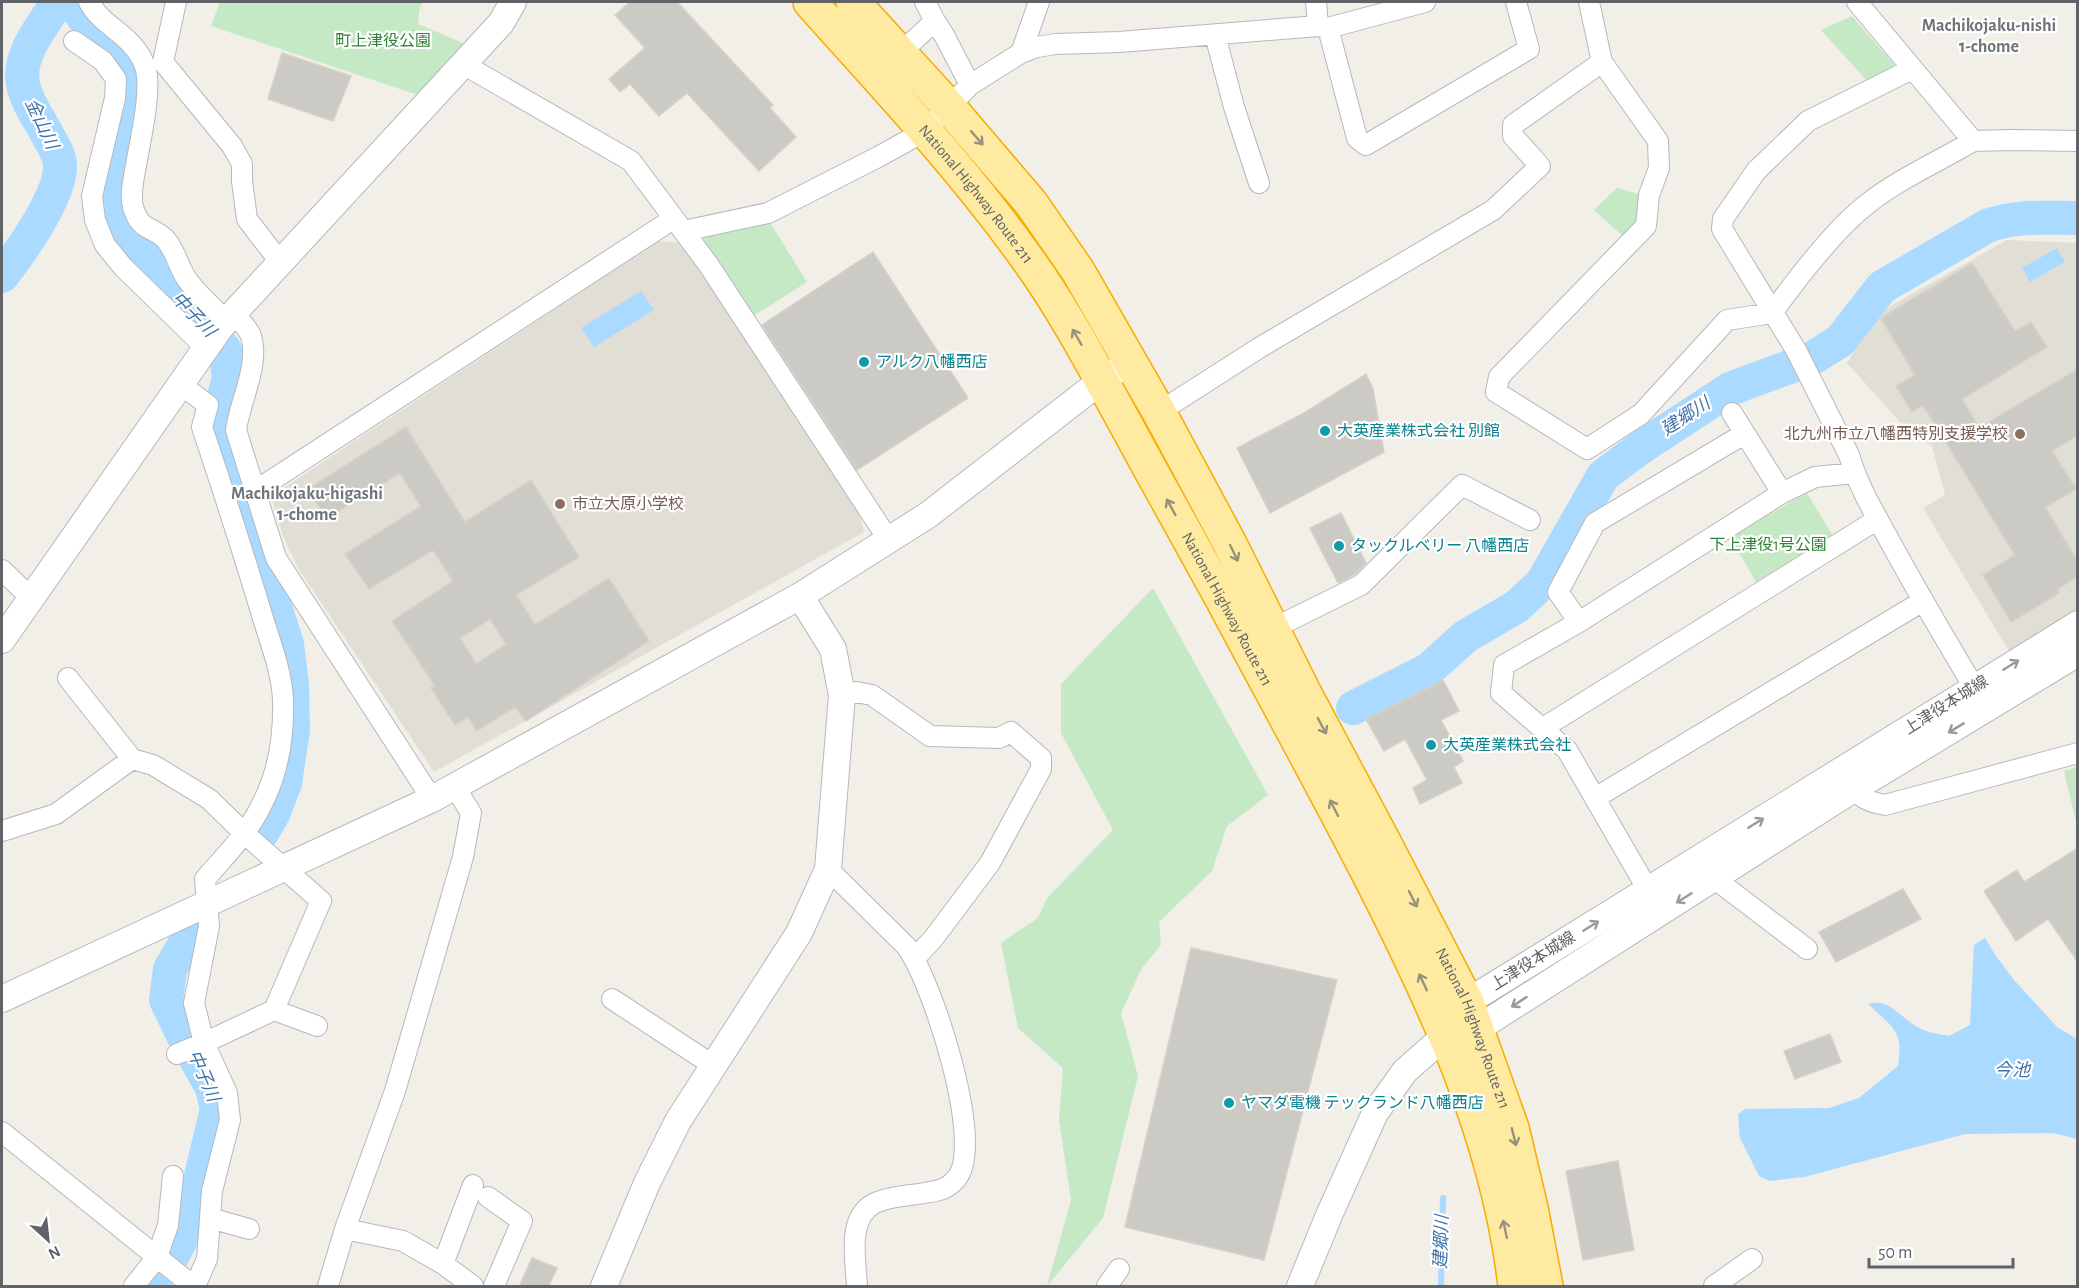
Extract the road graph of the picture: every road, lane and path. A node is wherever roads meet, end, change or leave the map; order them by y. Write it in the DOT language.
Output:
graph roads {
  1 [pos="89,2"];
  2 [pos="176,2"];
  3 [pos="513,2"];
  4 [pos="810,2"];
  5 [pos="853,2"];
  6 [pos="925,2"];
  7 [pos="1039,2"];
  8 [pos="1316,2"];
  9 [pos="1425,2"];
  10 [pos="1516,2"];
  11 [pos="1589,2"];
  12 [pos="1857,2"];
  13 [pos="934,21"];
  14 [pos="1323,27"];
  15 [pos="1215,35"];
  16 [pos="74,41"];
  17 [pos="1021,53"];
  18 [pos="900,54"];
  19 [pos="1602,62"];
  20 [pos="463,64"];
  21 [pos="1912,69"];
  22 [pos="137,71"];
  23 [pos="960,96"];
  24 [pos="925,131"];
  25 [pos="1973,141"];
  26 [pos="2078,141"];
  27 [pos="1259,183"];
  28 [pos="679,225"];
  29 [pos="280,262"];
  30 [pos="1772,314"];
  31 [pos="219,331"];
  32 [pos="1130,362"];
  33 [pos="1102,380"];
  34 [pos="180,384"];
  35 [pos="1159,412"];
  36 [pos="1732,413"];
  37 [pos="1744,434"];
  38 [pos="1854,473"];
  39 [pos="255,491"];
  40 [pos="1782,493"];
  41 [pos="1878,519"];
  42 [pos="1530,520"];
  43 [pos="888,539"];
  44 [pos="275,559"];
  45 [pos="248,568"];
  46 [pos="2,570"];
  47 [pos="800,596"];
  48 [pos="30,597"];
  49 [pos="1923,601"];
  50 [pos="1579,622"];
  51 [pos="2078,624"];
  52 [pos="1272,629"];
  53 [pos="2,640"];
  54 [pos="2078,653"];
  55 [pos="68,678"];
  56 [pos="842,695"];
  57 [pos="1981,699"];
  58 [pos="1543,728"];
  59 [pos="2078,753"];
  60 [pos="132,759"];
  61 [pos="1846,780"];
  62 [pos="455,787"];
  63 [pos="1595,798"];
  64 [pos="432,799"];
  65 [pos="2,831"];
  66 [pos="244,833"];
  67 [pos="285,869"];
  68 [pos="828,869"];
  69 [pos="1714,879"];
  70 [pos="1648,890"];
  71 [pos="208,902"];
  72 [pos="1807,949"];
  73 [pos="915,958"];
  74 [pos="2,999"];
  75 [pos="612,999"];
  76 [pos="274,1010"];
  77 [pos="1463,1022"];
  78 [pos="317,1026"];
  79 [pos="203,1043"];
  80 [pos="178,1054"];
  81 [pos="714,1066"];
  82 [pos="2,1132"];
  83 [pos="173,1176"];
  84 [pos="210,1218"];
  85 [pos="249,1229"];
  86 [pos="345,1229"];
  87 [pos="158,1258"];
  88 [pos="1752,1259"];
  89 [pos="443,1264"];
  90 [pos="1119,1269"];
  91 [pos="190,1284"];
  92 [pos="134,1287"];
  93 [pos="328,1287"];
  94 [pos="473,1287"];
  95 [pos="494,1287"];
  96 [pos="604,1287"];
  97 [pos="857,1287"];
  98 [pos="1107,1287"];
  99 [pos="1300,1287"];
  100 [pos="1515,1287"];
  101 [pos="1546,1287"];
  102 [pos="1714,1287"];
  1 -- 22 [label="street"];
  2 -- 22 [label="street"];
  3 -- 20 [label="street"];
  4 -- 24 [label="highway, National Highway Route 211"];
  5 -- 18 [label="highway, National Highway Route 211"];
  6 -- 13 [label="street"];
  7 -- 17 [label="street"];
  8 -- 14 [label="street"];
  9 -- 14 [label="street"];
  10 -- 14 [label="street"];
  11 -- 19 [label="street"];
  12 -- 21 [label="street"];
  13 -- 18 [label="street"];
  13 -- 23 [label="street"];
  14 -- 15 [label="street"];
  15 -- 17 [label="street"];
  15 -- 27 [label="street"];
  16 -- 22 [label="street"];
  17 -- 23 [label="street"];
  18 -- 23 [label="highway, National Highway Route 211"];
  19 -- 30 [label="street"];
  19 -- 35 [label="street"];
  20 -- 28 [label="street"];
  20 -- 29 [label="street"];
  21 -- 25 [label="street"];
  21 -- 30 [label="street"];
  22 -- 29 [label="street"];
  22 -- 31 [label="street"];
  22 -- 31 [label="street"];
  23 -- 24 [label="street"];
  23 -- 32 [label="highway, National Highway Route 211, one-way"];
  24 -- 28 [label="street"];
  33 -- 24 [label="highway, National Highway Route 211, one-way"];
  25 -- 26 [label="street"];
  25 -- 30 [label="street"];
  28 -- 39 [label="street"];
  28 -- 43 [label="street"];
  29 -- 31 [label="street"];
  30 -- 38 [label="street"];
  31 -- 34 [label="street"];
  31 -- 39 [label="street"];
  32 -- 33 [label="street"];
  32 -- 35 [label="highway, National Highway Route 211"];
  33 -- 43 [label="street"];
  77 -- 33 [label="highway, National Highway Route 211, one-way"];
  34 -- 45 [label="street"];
  34 -- 48 [label="street"];
  35 -- 52 [label="highway, National Highway Route 211, one-way"];
  36 -- 37 [label="street"];
  37 -- 40 [label="street"];
  37 -- 50 [label="street"];
  38 -- 40 [label="street"];
  38 -- 41 [label="street"];
  39 -- 44 [label="street"];
  40 -- 50 [label="street"];
  41 -- 49 [label="street"];
  41 -- 58 [label="street"];
  42 -- 52 [label="street"];
  43 -- 47 [label="street"];
  44 -- 45 [label="street"];
  44 -- 64 [label="street"];
  45 -- 66 [label="street"];
  46 -- 48 [label="street"];
  47 -- 56 [label="street"];
  47 -- 62 [label="street"];
  48 -- 53 [label="street"];
  49 -- 57 [label="street"];
  49 -- 63 [label="street"];
  50 -- 58 [label="street"];
  57 -- 51 [label="street, 上津役本城線, one-way"];
  52 -- 77 [label="highway, National Highway Route 211, one-way"];
  54 -- 57 [label="street, 上津役本城線"];
  55 -- 60 [label="street"];
  56 -- 68 [label="street"];
  56 -- 73 [label="street"];
  57 -- 61 [label="street, 上津役本城線"];
  58 -- 63 [label="street"];
  59 -- 61 [label="street"];
  60 -- 65 [label="street"];
  60 -- 66 [label="street"];
  61 -- 69 [label="street, 上津役本城線"];
  70 -- 61 [label="street, 上津役本城線, one-way"];
  62 -- 64 [label="street"];
  62 -- 86 [label="street"];
  63 -- 70 [label="street"];
  64 -- 67 [label="street"];
  66 -- 67 [label="street"];
  66 -- 71 [label="street"];
  67 -- 71 [label="street"];
  67 -- 76 [label="street"];
  68 -- 73 [label="street"];
  68 -- 81 [label="street"];
  69 -- 72 [label="street"];
  69 -- 77 [label="street, 上津役本城線, one-way"];
  77 -- 70 [label="street, 上津役本城線, one-way"];
  71 -- 74 [label="street"];
  71 -- 79 [label="street"];
  73 -- 97 [label="street"];
  75 -- 81 [label="street"];
  76 -- 78 [label="street"];
  76 -- 79 [label="street"];
  77 -- 99 [label="street"];
  100 -- 77 [label="highway, National Highway Route 211, one-way"];
  77 -- 101 [label="highway, National Highway Route 211, one-way"];
  79 -- 80 [label="street"];
  79 -- 84 [label="street"];
  81 -- 96 [label="street"];
  82 -- 87 [label="street"];
  83 -- 87 [label="street"];
  84 -- 85 [label="street"];
  84 -- 91 [label="street"];
  86 -- 89 [label="street"];
  86 -- 93 [label="street"];
  87 -- 91 [label="street"];
  87 -- 92 [label="street"];
  88 -- 102 [label="street"];
  89 -- 94 [label="street"];
  89 -- 95 [label="street"];
  90 -- 98 [label="street"];
}
